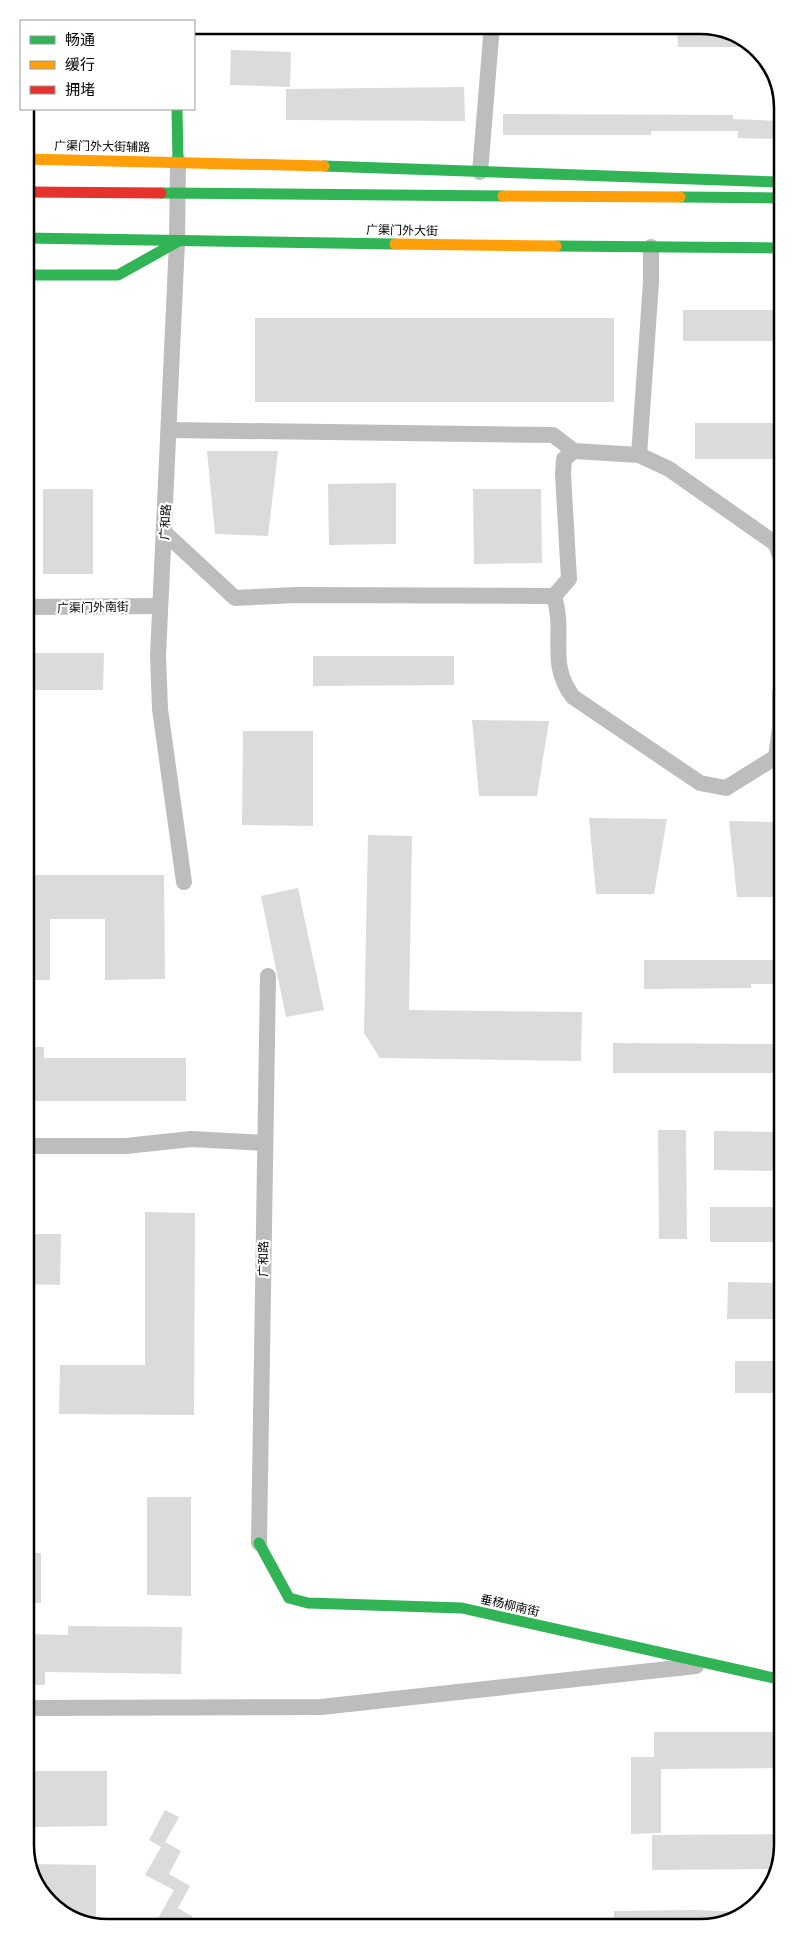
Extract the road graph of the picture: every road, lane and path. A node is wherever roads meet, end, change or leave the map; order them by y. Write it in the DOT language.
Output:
graph roads {
  1 [pos="491,34"];
  2 [pos="177,110"];
  3 [pos="34,159"];
  4 [pos="178,161"];
  5 [pos="480,172"];
  6 [pos="774,182"];
  7 [pos="34,192"];
  8 [pos="178,193"];
  9 [pos="774,198"];
  10 [pos="34,238"];
  11 [pos="177,242"];
  12 [pos="651,247"];
  13 [pos="774,248"];
  14 [pos="34,274"];
  15 [pos="169,430"];
  16 [pos="574,451"];
  17 [pos="639,455"];
  18 [pos="165,533"];
  19 [pos="774,543"];
  20 [pos="554,596"];
  21 [pos="159,606"];
  22 [pos="34,607"];
  23 [pos="774,758"];
  24 [pos="184,882"];
  25 [pos="268,976"];
  26 [pos="265,1143"];
  27 [pos="34,1146"];
  28 [pos="259,1543"];
  29 [pos="711,1664"];
  30 [pos="774,1678"];
  31 [pos="34,1708"];
  1 -- 5 [label="street"];
  2 -- 4 [label="main road"];
  3 -- 4 [label="main road, 广渠门外大街辅路"];
  4 -- 5 [label="main road"];
  4 -- 8 [label="street, 广和路"];
  5 -- 6 [label="main road"];
  7 -- 8 [label="main road"];
  8 -- 9 [label="main road"];
  8 -- 11 [label="street, 广和路"];
  10 -- 11 [label="main road, 广渠门外大街"];
  11 -- 12 [label="main road, 广渠门外大街"];
  11 -- 14 [label="main road"];
  11 -- 15 [label="street, 广和路"];
  12 -- 13 [label="main road, 广渠门外大街"];
  12 -- 17 [label="street"];
  15 -- 16 [label="street"];
  15 -- 18 [label="street, 广和路"];
  16 -- 17 [label="street"];
  16 -- 20 [label="street"];
  17 -- 19 [label="street"];
  18 -- 20 [label="street"];
  18 -- 21 [label="street, 广和路"];
  20 -- 23 [label="street"];
  21 -- 22 [label="street, 广渠门外南街"];
  21 -- 24 [label="street, 广和路"];
  25 -- 26 [label="street, 广和路"];
  26 -- 27 [label="street"];
  26 -- 28 [label="street, 广和路"];
  28 -- 29 [label="main road, 垂杨柳南街"];
  29 -- 30 [label="main road, 垂杨柳南街"];
  29 -- 31 [label="street"];
}
